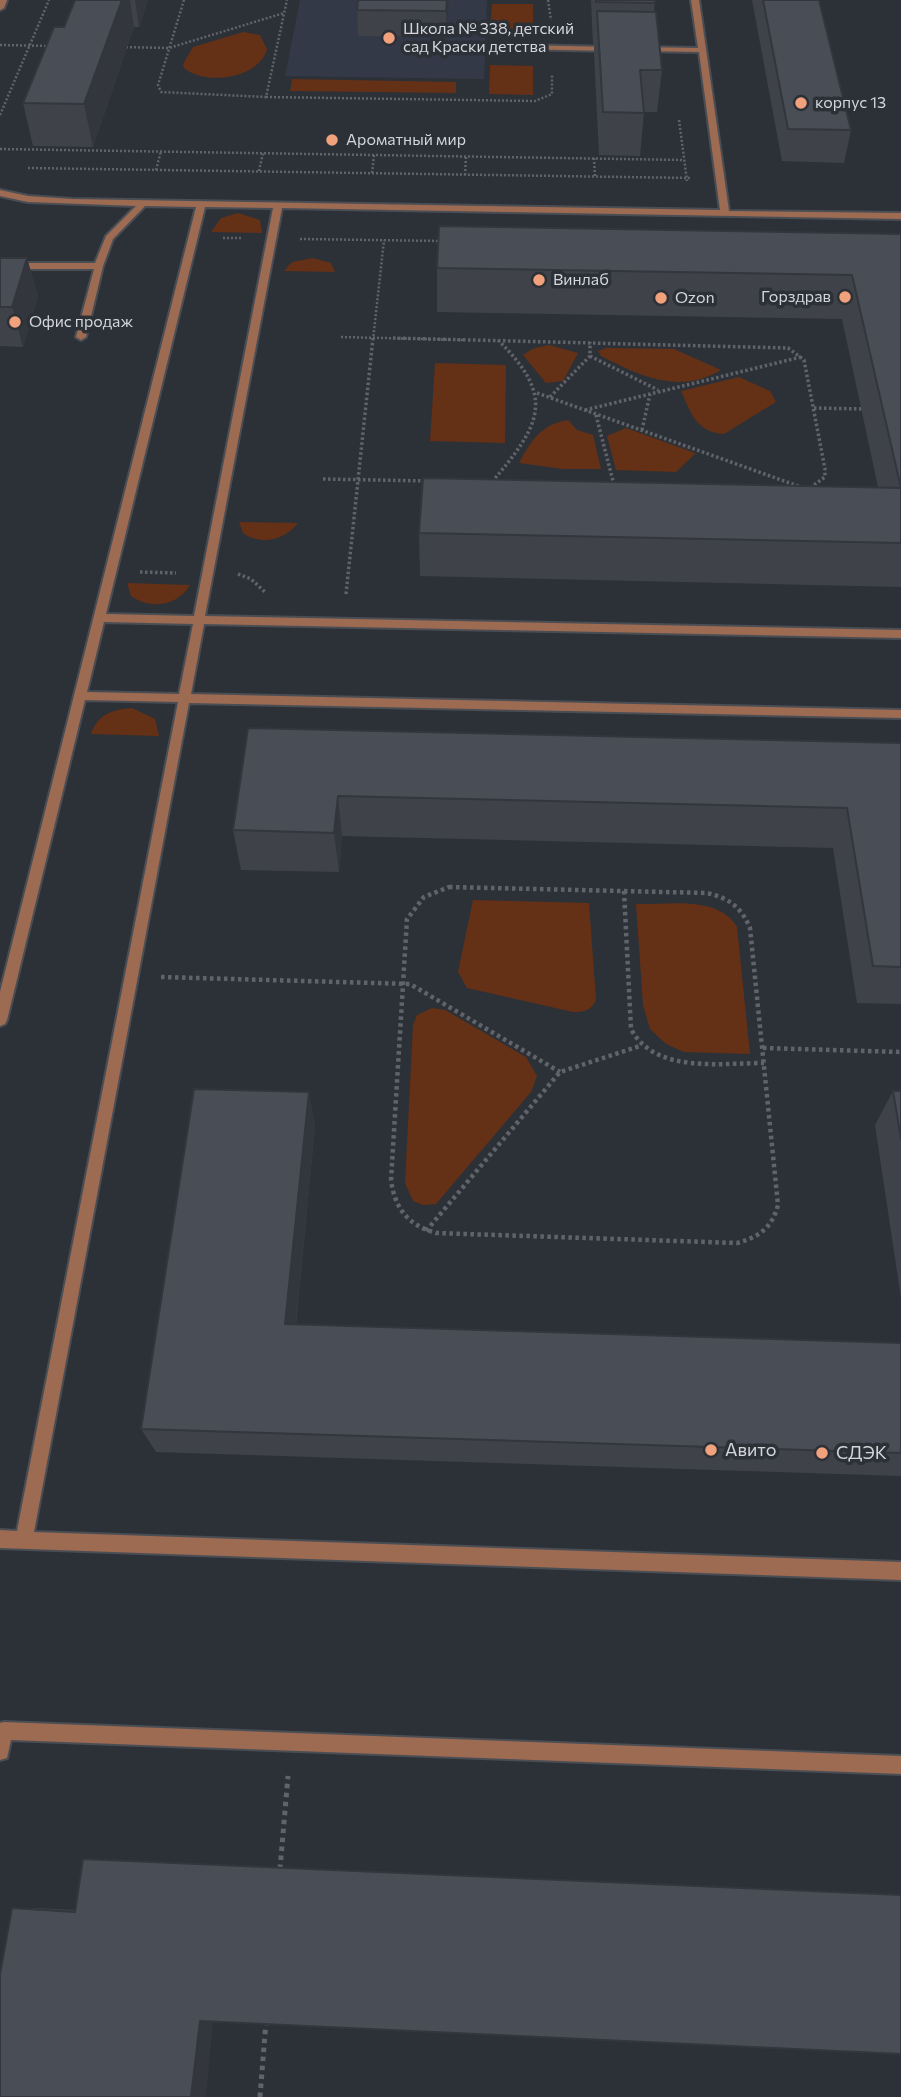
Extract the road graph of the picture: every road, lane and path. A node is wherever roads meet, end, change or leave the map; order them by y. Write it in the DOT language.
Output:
graph roads {
  1 [pos="4,0"];
  2 [pos="49,0"];
  3 [pos="184,0"];
  4 [pos="287,0"];
  5 [pos="548,0"];
  6 [pos="695,0"];
  7 [pos="0,8"];
  8 [pos="284,13"];
  9 [pos="0,45"];
  10 [pos="29,46"];
  11 [pos="55,46"];
  12 [pos="118,47"];
  13 [pos="518,47"];
  14 [pos="169,48"];
  15 [pos="551,48"];
  16 [pos="618,49"];
  17 [pos="631,49"];
  18 [pos="702,50"];
  19 [pos="266,97"];
  20 [pos="0,115"];
  21 [pos="679,118"];
  22 [pos="0,149"];
  23 [pos="161,151"];
  24 [pos="263,153"];
  25 [pos="374,155"];
  26 [pos="466,156"];
  27 [pos="594,158"];
  28 [pos="684,160"];
  29 [pos="22,168"];
  30 [pos="156,170"];
  31 [pos="259,171"];
  32 [pos="372,173"];
  33 [pos="465,175"];
  34 [pos="595,177"];
  35 [pos="687,178"];
  36 [pos="720,179"];
  37 [pos="0,193"];
  38 [pos="143,203"];
  39 [pos="201,204"];
  40 [pos="278,205"];
  41 [pos="691,212"];
  42 [pos="726,213"];
  43 [pos="901,216"];
  44 [pos="193,237"];
  45 [pos="271,238"];
  46 [pos="384,240"];
  47 [pos="451,241"];
  48 [pos="0,266"];
  49 [pos="99,266"];
  50 [pos="81,337"];
  51 [pos="341,337"];
  52 [pos="373,338"];
  53 [pos="498,340"];
  54 [pos="590,342"];
  55 [pos="590,356"];
  56 [pos="802,356"];
  57 [pos="660,391"];
  58 [pos="537,393"];
  59 [pos="650,394"];
  60 [pos="550,397"];
  61 [pos="814,408"];
  62 [pos="585,410"];
  63 [pos="876,410"];
  64 [pos="596,414"];
  65 [pos="642,430"];
  66 [pos="323,479"];
  67 [pos="358,479"];
  68 [pos="438,481"];
  69 [pos="505,482"];
  70 [pos="600,484"];
  71 [pos="614,485"];
  72 [pos="627,485"];
  73 [pos="788,488"];
  74 [pos="805,488"];
  75 [pos="99,618"];
  76 [pos="199,620"];
  77 [pos="342,623"];
  78 [pos="901,634"];
  79 [pos="80,696"];
  80 [pos="184,698"];
  81 [pos="901,714"];
  82 [pos="624,891"];
  83 [pos="131,976"];
  84 [pos="403,983"];
  85 [pos="0,1020"];
  86 [pos="640,1046"];
  87 [pos="763,1048"];
  88 [pos="901,1052"];
  89 [pos="764,1063"];
  90 [pos="560,1072"];
  91 [pos="426,1231"];
  92 [pos="0,1539"];
  93 [pos="24,1540"];
  94 [pos="901,1571"];
  95 [pos="291,1742"];
  96 [pos="0,1751"];
  97 [pos="901,1766"];
  98 [pos="280,1869"];
  99 [pos="266,2016"];
  100 [pos="260,2097"];
  1 -- 7 [label="lane"];
  2 -- 10 [label="path"];
  3 -- 14 [label="path"];
  4 -- 8 [label="path"];
  5 -- 15 [label="path"];
  6 -- 18 [label="lane"];
  8 -- 14 [label="path"];
  8 -- 19 [label="path"];
  9 -- 10 [label="path"];
  10 -- 11 [label="path"];
  10 -- 20 [label="path"];
  12 -- 14 [label="path"];
  13 -- 15 [label="lane"];
  14 -- 19 [label="path"];
  15 -- 16 [label="lane"];
  15 -- 19 [label="path"];
  17 -- 18 [label="lane"];
  18 -- 36 [label="lane"];
  21 -- 28 [label="path"];
  22 -- 23 [label="path"];
  23 -- 24 [label="path"];
  23 -- 30 [label="path"];
  24 -- 25 [label="path"];
  24 -- 31 [label="path"];
  25 -- 26 [label="path"];
  25 -- 32 [label="path"];
  26 -- 27 [label="path"];
  26 -- 33 [label="path"];
  27 -- 28 [label="path"];
  27 -- 34 [label="path"];
  28 -- 35 [label="path"];
  29 -- 30 [label="path"];
  30 -- 31 [label="path"];
  31 -- 32 [label="path"];
  32 -- 33 [label="path"];
  33 -- 34 [label="path"];
  34 -- 35 [label="path"];
  35 -- 36 [label="path"];
  35 -- 41 [label="path"];
  36 -- 42 [label="lane"];
  37 -- 38 [label="lane"];
  38 -- 39 [label="lane"];
  38 -- 49 [label="lane"];
  39 -- 40 [label="lane"];
  39 -- 44 [label="lane"];
  40 -- 41 [label="lane"];
  40 -- 45 [label="lane"];
  41 -- 42 [label="lane"];
  42 -- 43 [label="lane"];
  44 -- 45 [label="path"];
  44 -- 75 [label="lane"];
  45 -- 46 [label="path"];
  45 -- 76 [label="lane"];
  46 -- 47 [label="path"];
  46 -- 52 [label="path"];
  48 -- 49 [label="lane"];
  49 -- 50 [label="lane"];
  51 -- 52 [label="path"];
  52 -- 53 [label="path"];
  52 -- 67 [label="path"];
  53 -- 54 [label="path"];
  53 -- 58 [label="path"];
  54 -- 55 [label="path"];
  54 -- 56 [label="path"];
  55 -- 57 [label="path"];
  55 -- 60 [label="path"];
  56 -- 57 [label="path"];
  56 -- 61 [label="path"];
  57 -- 59 [label="path"];
  58 -- 60 [label="path"];
  58 -- 69 [label="path"];
  59 -- 62 [label="path"];
  59 -- 65 [label="path"];
  60 -- 62 [label="path"];
  61 -- 63 [label="path"];
  61 -- 74 [label="path"];
  62 -- 64 [label="path"];
  64 -- 65 [label="path"];
  64 -- 71 [label="path"];
  65 -- 74 [label="path"];
  66 -- 67 [label="path"];
  67 -- 68 [label="path"];
  67 -- 77 [label="path"];
  70 -- 71 [label="path"];
  71 -- 72 [label="path"];
  73 -- 74 [label="path"];
  75 -- 76 [label="lane"];
  75 -- 79 [label="lane"];
  76 -- 77 [label="lane"];
  76 -- 80 [label="lane"];
  77 -- 78 [label="lane"];
  79 -- 80 [label="lane"];
  79 -- 85 [label="lane"];
  80 -- 81 [label="lane"];
  80 -- 83 [label="lane"];
  82 -- 84 [label="path"];
  82 -- 86 [label="path"];
  82 -- 87 [label="path"];
  83 -- 84 [label="path"];
  83 -- 93 [label="lane"];
  84 -- 90 [label="path"];
  84 -- 91 [label="path"];
  86 -- 89 [label="path"];
  86 -- 90 [label="path"];
  87 -- 88 [label="path"];
  87 -- 89 [label="path"];
  89 -- 91 [label="path"];
  90 -- 91 [label="path"];
  92 -- 93 [label="lane"];
  93 -- 94 [label="lane"];
  95 -- 96 [label="lane"];
  95 -- 97 [label="lane"];
  95 -- 98 [label="path"];
  99 -- 100 [label="path"];
}
